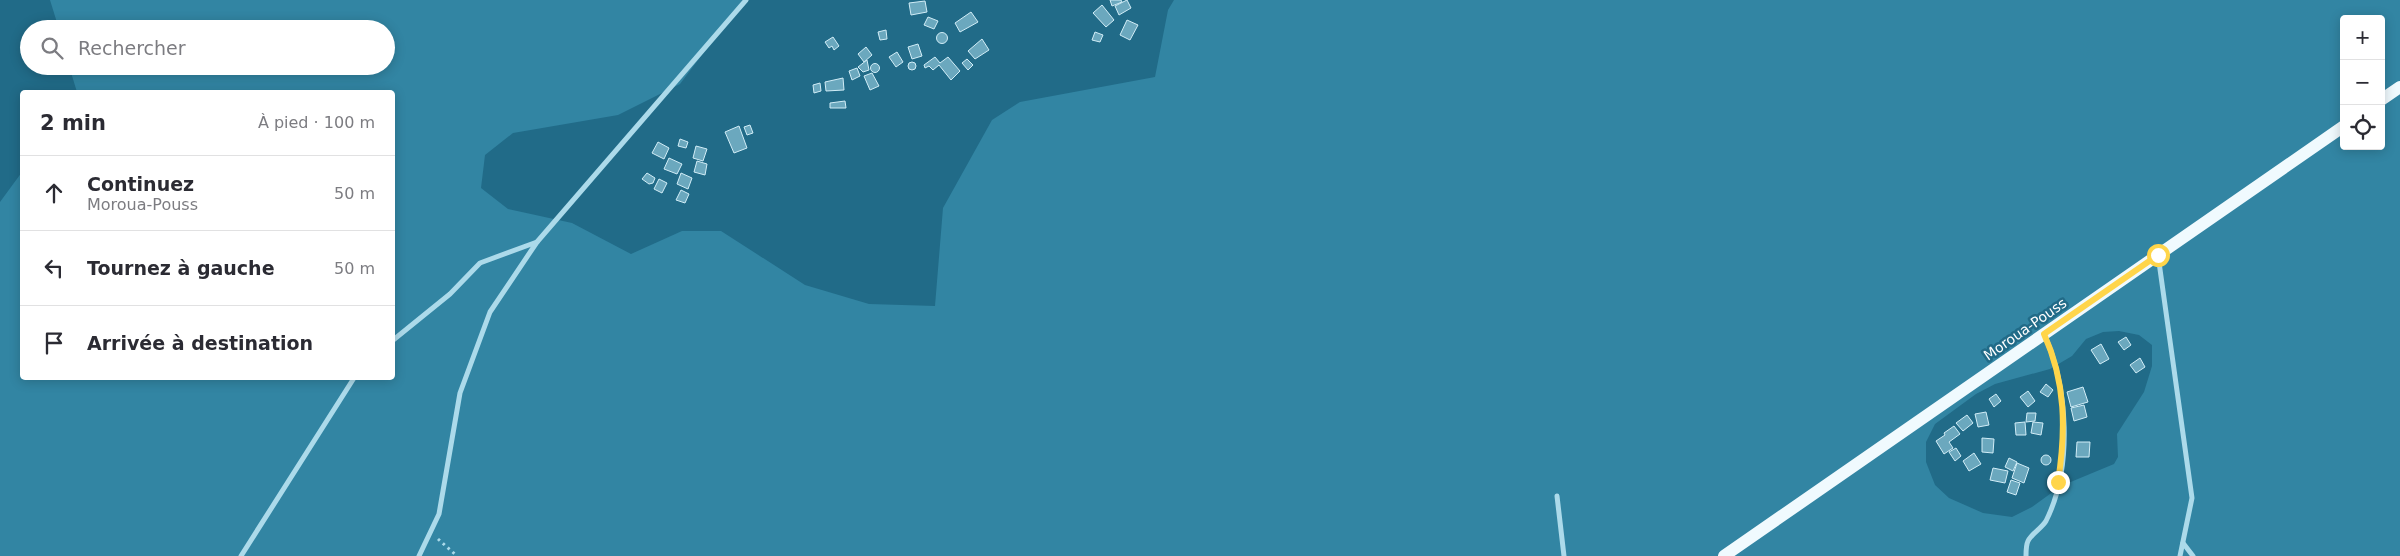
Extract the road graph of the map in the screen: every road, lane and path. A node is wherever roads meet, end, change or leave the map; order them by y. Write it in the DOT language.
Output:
graph roads {
  1 [pos="746,0"];
  2 [pos="2400,87"];
  3 [pos="2385,97"];
  4 [pos="2340,129"];
  5 [pos="537,242"];
  6 [pos="2158,255"];
  7 [pos="2044,334"];
  8 [pos="395,339"];
  9 [pos="353,380"];
  10 [pos="1557,496"];
  11 [pos="430,532"];
  12 [pos="2182,543"];
  13 [pos="241,556"];
  14 [pos="419,556"];
  15 [pos="457,556"];
  16 [pos="1564,556"];
  17 [pos="1724,556"];
  18 [pos="2026,556"];
  19 [pos="2180,556"];
  20 [pos="2193,556"];
  1 -- 5 [label="street"];
  2 -- 3 [label="main road"];
  4 -- 6 [label="main road, Moroua-Pouss"];
  5 -- 8 [label="street"];
  5 -- 11 [label="street"];
  6 -- 7 [label="main road, Moroua-Pouss"];
  6 -- 12 [label="street"];
  7 -- 17 [label="main road, Moroua-Pouss"];
  7 -- 18 [label="street"];
  9 -- 13 [label="street"];
  10 -- 16 [label="street"];
  11 -- 14 [label="street"];
  11 -- 15 [label="path"];
  12 -- 19 [label="street"];
  12 -- 20 [label="street"];
}
